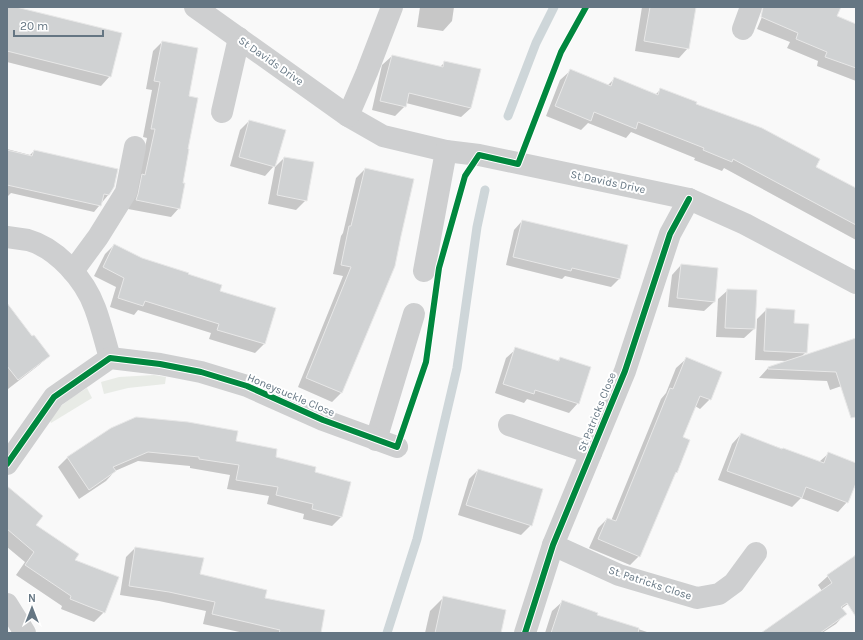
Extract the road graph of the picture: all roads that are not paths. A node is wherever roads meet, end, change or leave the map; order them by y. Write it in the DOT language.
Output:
graph roads {
  1 [pos="195,7"];
  2 [pos="392,7"];
  3 [pos="751,7"];
  4 [pos="743,29"];
  5 [pos="238,38"];
  6 [pos="222,112"];
  7 [pos="348,116"];
  8 [pos="135,147"];
  9 [pos="446,151"];
  10 [pos="689,199"];
  11 [pos="7,237"];
  12 [pos="73,271"];
  13 [pos="424,271"];
  14 [pos="856,283"];
  15 [pos="414,314"];
  16 [pos="110,358"];
  17 [pos="509,425"];
  18 [pos="376,440"];
  19 [pos="397,447"];
  20 [pos="591,453"];
  21 [pos="7,464"];
  22 [pos="553,545"];
  23 [pos="756,553"];
  24 [pos="7,604"];
  25 [pos="25,633"];
  26 [pos="525,633"];
  1 -- 5 [label="street, St Davids Drive"];
  2 -- 7 [label="street"];
  3 -- 4 [label="street"];
  5 -- 6 [label="street"];
  5 -- 7 [label="street, St Davids Drive"];
  7 -- 9 [label="street, St Davids Drive"];
  8 -- 12 [label="street"];
  9 -- 10 [label="street, St Davids Drive"];
  9 -- 13 [label="street"];
  10 -- 14 [label="street, St Davids Drive"];
  10 -- 20 [label="street, St Patricks Close"];
  11 -- 12 [label="street"];
  12 -- 16 [label="street"];
  15 -- 18 [label="street"];
  16 -- 18 [label="street, Honeysuckle Close"];
  16 -- 21 [label="street"];
  17 -- 20 [label="street"];
  18 -- 19 [label="street, Honeysuckle Close"];
  20 -- 22 [label="street, St Patricks Close"];
  22 -- 23 [label="street, St. Patricks Close"];
  22 -- 26 [label="street, St Patricks Close"];
  24 -- 25 [label="street"];
}
